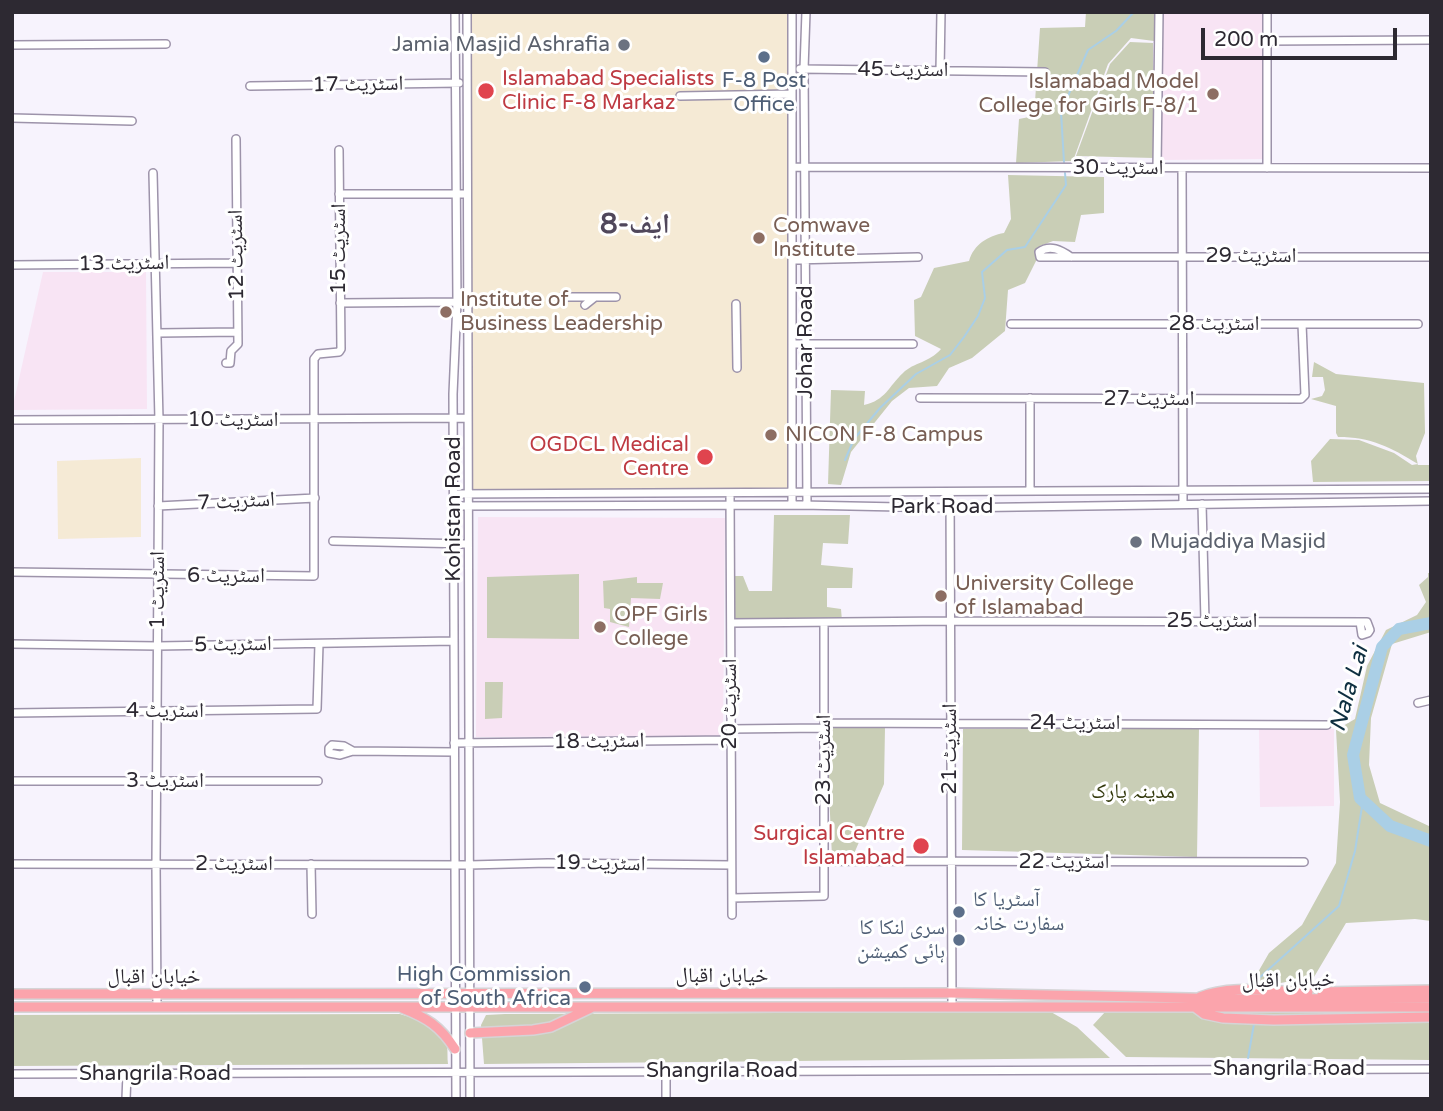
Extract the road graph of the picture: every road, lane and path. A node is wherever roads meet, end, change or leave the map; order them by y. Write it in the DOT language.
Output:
graph roads {
  1 [pos="455,12"];
  2 [pos="467,12"];
  3 [pos="792,12"];
  4 [pos="806,12"];
  5 [pos="941,12"];
  6 [pos="1159,12"];
  7 [pos="1267,12"];
  8 [pos="1431,40"];
  9 [pos="1267,41"];
  10 [pos="166,44"];
  11 [pos="12,45"];
  12 [pos="792,69"];
  13 [pos="804,69"];
  14 [pos="940,71"];
  15 [pos="1045,72"];
  16 [pos="456,83"];
  17 [pos="467,83"];
  18 [pos="250,86"];
  19 [pos="792,94"];
  20 [pos="680,96"];
  21 [pos="12,118"];
  22 [pos="132,121"];
  23 [pos="236,139"];
  24 [pos="340,150"];
  25 [pos="792,167"];
  26 [pos="804,167"];
  27 [pos="1157,168"];
  28 [pos="1182,168"];
  29 [pos="1267,168"];
  30 [pos="1431,168"];
  31 [pos="153,173"];
  32 [pos="339,194"];
  33 [pos="456,194"];
  34 [pos="467,194"];
  35 [pos="1182,256"];
  36 [pos="918,257"];
  37 [pos="1071,257"];
  38 [pos="1431,257"];
  39 [pos="792,260"];
  40 [pos="805,260"];
  41 [pos="157,263"];
  42 [pos="237,263"];
  43 [pos="12,265"];
  44 [pos="562,297"];
  45 [pos="595,297"];
  46 [pos="616,297"];
  47 [pos="457,302"];
  48 [pos="467,302"];
  49 [pos="340,303"];
  50 [pos="585,304"];
  51 [pos="736,304"];
  52 [pos="1011,324"];
  53 [pos="1183,324"];
  54 [pos="1302,324"];
  55 [pos="1418,324"];
  56 [pos="238,332"];
  57 [pos="158,333"];
  58 [pos="792,344"];
  59 [pos="806,344"];
  60 [pos="913,344"];
  61 [pos="226,363"];
  62 [pos="737,368"];
  63 [pos="453,394"];
  64 [pos="468,394"];
  65 [pos="920,398"];
  66 [pos="1030,398"];
  67 [pos="1184,399"];
  68 [pos="453,418"];
  69 [pos="468,418"];
  70 [pos="12,420"];
  71 [pos="159,420"];
  72 [pos="314,420"];
  73 [pos="1431,489"];
  74 [pos="1183,491"];
  75 [pos="792,492"];
  76 [pos="806,492"];
  77 [pos="950,492"];
  78 [pos="1030,492"];
  79 [pos="730,493"];
  80 [pos="454,494"];
  81 [pos="468,494"];
  82 [pos="315,498"];
  83 [pos="1431,501"];
  84 [pos="1183,504"];
  85 [pos="1202,504"];
  86 [pos="468,505"];
  87 [pos="730,505"];
  88 [pos="792,505"];
  89 [pos="807,505"];
  90 [pos="158,506"];
  91 [pos="454,506"];
  92 [pos="949,508"];
  93 [pos="333,541"];
  94 [pos="454,544"];
  95 [pos="468,544"];
  96 [pos="12,572"];
  97 [pos="157,575"];
  98 [pos="950,621"];
  99 [pos="1205,621"];
  100 [pos="1360,622"];
  101 [pos="731,623"];
  102 [pos="824,623"];
  103 [pos="454,641"];
  104 [pos="319,643"];
  105 [pos="12,644"];
  106 [pos="158,646"];
  107 [pos="1431,700"];
  108 [pos="1418,703"];
  109 [pos="158,711"];
  110 [pos="12,713"];
  111 [pos="950,722"];
  112 [pos="824,725"];
  113 [pos="1327,725"];
  114 [pos="730,729"];
  115 [pos="729,740"];
  116 [pos="454,743"];
  117 [pos="469,743"];
  118 [pos="353,751"];
  119 [pos="454,752"];
  120 [pos="12,781"];
  121 [pos="156,781"];
  122 [pos="318,781"];
  123 [pos="824,861"];
  124 [pos="951,862"];
  125 [pos="1304,862"];
  126 [pos="12,864"];
  127 [pos="156,864"];
  128 [pos="311,864"];
  129 [pos="455,865"];
  130 [pos="731,865"];
  131 [pos="469,866"];
  132 [pos="732,898"];
  133 [pos="312,914"];
  134 [pos="732,915"];
  135 [pos="1431,990"];
  136 [pos="455,993"];
  137 [pos="470,993"];
  138 [pos="951,993"];
  139 [pos="157,994"];
  140 [pos="12,995"];
  141 [pos="1431,998"];
  142 [pos="1194,1002"];
  143 [pos="470,1005"];
  144 [pos="395,1006"];
  145 [pos="456,1006"];
  146 [pos="952,1006"];
  147 [pos="12,1007"];
  148 [pos="157,1007"];
  149 [pos="592,1007"];
  150 [pos="1431,1007"];
  151 [pos="1431,1017"];
  152 [pos="470,1033"];
  153 [pos="455,1049"];
  154 [pos="1431,1069"];
  155 [pos="666,1071"];
  156 [pos="456,1072"];
  157 [pos="469,1072"];
  158 [pos="12,1074"];
  159 [pos="127,1074"];
  160 [pos="126,1099"];
  161 [pos="456,1099"];
  162 [pos="470,1099"];
  163 [pos="666,1099"];
  1 -- 16 [label="street, Kohistan Road"];
  2 -- 17 [label="street, Kohistan Road"];
  3 -- 12 [label="street, Johar Road"];
  4 -- 13 [label="street, Johar Road"];
  5 -- 14 [label="street"];
  6 -- 27 [label="street"];
  7 -- 9 [label="street"];
  8 -- 9 [label="street"];
  9 -- 29 [label="street"];
  10 -- 11 [label="street"];
  12 -- 13 [label="street, اسٹریٹ 45"];
  12 -- 19 [label="street, Johar Road"];
  13 -- 14 [label="street, اسٹریٹ 45"];
  13 -- 26 [label="street, Johar Road"];
  14 -- 15 [label="street, اسٹریٹ 45"];
  16 -- 17 [label="street, اسٹریٹ 17"];
  16 -- 18 [label="street, اسٹریٹ 17"];
  16 -- 33 [label="street, Kohistan Road"];
  17 -- 34 [label="street, Kohistan Road"];
  19 -- 20 [label="street"];
  19 -- 25 [label="street, Johar Road"];
  21 -- 22 [label="street"];
  23 -- 42 [label="street, اسٹریٹ 12"];
  24 -- 32 [label="street, اسٹریٹ 15"];
  25 -- 26 [label="street, اسٹریٹ 30"];
  25 -- 39 [label="street, Johar Road"];
  26 -- 27 [label="street, اسٹریٹ 30"];
  26 -- 40 [label="street, Johar Road"];
  27 -- 28 [label="street, اسٹریٹ 30"];
  28 -- 29 [label="street, اسٹریٹ 30"];
  28 -- 35 [label="street"];
  29 -- 30 [label="street, اسٹریٹ 30"];
  31 -- 41 [label="street, اسٹریٹ 1"];
  32 -- 33 [label="street"];
  32 -- 49 [label="street, اسٹریٹ 15"];
  33 -- 34 [label="street"];
  33 -- 47 [label="street, Kohistan Road"];
  34 -- 48 [label="street, Kohistan Road"];
  35 -- 37 [label="street, اسٹریٹ 29"];
  35 -- 38 [label="street, اسٹریٹ 29"];
  35 -- 53 [label="street"];
  36 -- 40 [label="street"];
  39 -- 40 [label="street"];
  39 -- 58 [label="street, Johar Road"];
  40 -- 59 [label="street, Johar Road"];
  41 -- 42 [label="street, اسٹریٹ 13"];
  41 -- 43 [label="street, اسٹریٹ 13"];
  41 -- 57 [label="street, اسٹریٹ 1"];
  42 -- 56 [label="street, اسٹریٹ 12"];
  44 -- 45 [label="street"];
  45 -- 46 [label="street"];
  45 -- 50 [label="street"];
  47 -- 48 [label="street"];
  47 -- 49 [label="street"];
  47 -- 63 [label="street, Kohistan Road"];
  48 -- 64 [label="street, Kohistan Road"];
  49 -- 72 [label="street, اسٹریٹ 15"];
  51 -- 62 [label="street"];
  52 -- 53 [label="street, اسٹریٹ 28"];
  53 -- 54 [label="street, اسٹریٹ 28"];
  53 -- 67 [label="street"];
  54 -- 55 [label="street, اسٹریٹ 28"];
  54 -- 67 [label="street, اسٹریٹ 27"];
  56 -- 57 [label="street"];
  56 -- 61 [label="street, اسٹریٹ 12"];
  57 -- 71 [label="street, اسٹریٹ 1"];
  58 -- 59 [label="street"];
  58 -- 75 [label="street, Johar Road"];
  59 -- 60 [label="street"];
  59 -- 76 [label="street, Johar Road"];
  63 -- 64 [label="street"];
  63 -- 68 [label="street, Kohistan Road"];
  64 -- 69 [label="street, Kohistan Road"];
  65 -- 66 [label="street, اسٹریٹ 27"];
  66 -- 67 [label="street, اسٹریٹ 27"];
  66 -- 78 [label="street"];
  67 -- 74 [label="street"];
  68 -- 69 [label="street, اسٹریٹ 10"];
  68 -- 72 [label="street, اسٹریٹ 10"];
  68 -- 80 [label="street, Kohistan Road"];
  69 -- 81 [label="street, Kohistan Road"];
  70 -- 71 [label="street, اسٹریٹ 10"];
  71 -- 72 [label="street, اسٹریٹ 10"];
  71 -- 90 [label="street, اسٹریٹ 1"];
  72 -- 82 [label="street"];
  73 -- 74 [label="street, Park Road"];
  74 -- 78 [label="street, Park Road"];
  74 -- 84 [label="street"];
  75 -- 76 [label="street, Park Road"];
  75 -- 79 [label="street, Park Road"];
  75 -- 88 [label="street, Johar Road"];
  76 -- 77 [label="street, Park Road"];
  76 -- 89 [label="street, Johar Road"];
  77 -- 78 [label="street, Park Road"];
  77 -- 92 [label="street, اسٹریٹ 21"];
  79 -- 81 [label="street, Park Road"];
  79 -- 87 [label="street, اسٹریٹ 20"];
  80 -- 81 [label="street, Park Road"];
  80 -- 91 [label="street, Kohistan Road"];
  81 -- 86 [label="street, Kohistan Road"];
  82 -- 90 [label="street, اسٹریٹ 7"];
  82 -- 97 [label="street, اسٹریٹ 6"];
  83 -- 85 [label="street, Park Road"];
  84 -- 85 [label="street, Park Road"];
  84 -- 92 [label="street, Park Road"];
  85 -- 99 [label="street"];
  86 -- 87 [label="street, Park Road"];
  86 -- 91 [label="street, Park Road"];
  86 -- 95 [label="street, Kohistan Road"];
  87 -- 88 [label="street, Park Road"];
  87 -- 101 [label="street, اسٹریٹ 20"];
  88 -- 89 [label="street, Park Road"];
  89 -- 92 [label="street, Park Road"];
  90 -- 97 [label="street, اسٹریٹ 1"];
  91 -- 94 [label="street, Kohistan Road"];
  92 -- 98 [label="street, اسٹریٹ 21"];
  93 -- 94 [label="street"];
  94 -- 95 [label="street"];
  94 -- 103 [label="street, Kohistan Road"];
  95 -- 117 [label="street, Kohistan Road"];
  96 -- 97 [label="street, اسٹریٹ 6"];
  97 -- 106 [label="street, اسٹریٹ 1"];
  98 -- 99 [label="street, اسٹریٹ 25"];
  98 -- 102 [label="street, اسٹریٹ 25"];
  98 -- 111 [label="street, اسٹریٹ 21"];
  99 -- 100 [label="street, اسٹریٹ 25"];
  101 -- 102 [label="street, اسٹریٹ 25"];
  101 -- 114 [label="street, اسٹریٹ 20"];
  102 -- 112 [label="street, اسٹریٹ 23"];
  103 -- 104 [label="street, اسٹریٹ 5"];
  103 -- 116 [label="street, Kohistan Road"];
  104 -- 106 [label="street, اسٹریٹ 5"];
  104 -- 109 [label="street, اسٹریٹ 4"];
  105 -- 106 [label="street, اسٹریٹ 5"];
  106 -- 109 [label="street, اسٹریٹ 1"];
  107 -- 108 [label="street"];
  109 -- 110 [label="street, اسٹریٹ 4"];
  109 -- 121 [label="street, اسٹریٹ 1"];
  111 -- 112 [label="street, اسٹریٹ 24"];
  111 -- 113 [label="street, اسٹریٹ 24"];
  111 -- 124 [label="street, اسٹریٹ 21"];
  112 -- 114 [label="street, اسٹریٹ 24"];
  112 -- 123 [label="street, اسٹریٹ 23"];
  114 -- 115 [label="street, اسٹریٹ 20"];
  115 -- 117 [label="street, اسٹریٹ 18"];
  115 -- 130 [label="street, اسٹریٹ 20"];
  116 -- 117 [label="street, اسٹریٹ 18"];
  116 -- 119 [label="street, Kohistan Road"];
  117 -- 131 [label="street, Kohistan Road"];
  118 -- 119 [label="street"];
  119 -- 129 [label="street, Kohistan Road"];
  120 -- 121 [label="street, اسٹریٹ 3"];
  121 -- 122 [label="street, اسٹریٹ 3"];
  121 -- 127 [label="street, اسٹریٹ 1"];
  123 -- 124 [label="street, اسٹریٹ 22"];
  123 -- 132 [label="street, اسٹریٹ 23"];
  124 -- 125 [label="street, اسٹریٹ 22"];
  124 -- 138 [label="street, اسٹریٹ 21"];
  126 -- 127 [label="street, اسٹریٹ 2"];
  127 -- 128 [label="street, اسٹریٹ 2"];
  127 -- 139 [label="street, اسٹریٹ 1"];
  128 -- 129 [label="street, اسٹریٹ 2"];
  128 -- 133 [label="street"];
  129 -- 131 [label="street, اسٹریٹ 19"];
  129 -- 136 [label="street, Kohistan Road"];
  130 -- 131 [label="street, اسٹریٹ 19"];
  130 -- 132 [label="street, اسٹریٹ 20"];
  131 -- 137 [label="street, Kohistan Road"];
  132 -- 134 [label="street, اسٹریٹ 20"];
  135 -- 142 [label="main road"];
  136 -- 137 [label="main road, خیابان اقبال"];
  136 -- 139 [label="main road, خیابان اقبال"];
  136 -- 145 [label="street, Kohistan Road"];
  137 -- 138 [label="main road, خیابان اقبال"];
  137 -- 143 [label="street, Kohistan Road"];
  138 -- 142 [label="main road, خیابان اقبال"];
  138 -- 146 [label="street, اسٹریٹ 21"];
  139 -- 140 [label="main road, خیابان اقبال"];
  139 -- 148 [label="street, اسٹریٹ 1"];
  141 -- 142 [label="main road, خیابان اقبال"];
  142 -- 146 [label="main road, خیابان اقبال"];
  142 -- 150 [label="main road, خیابان اقبال"];
  142 -- 151 [label="main road"];
  143 -- 145 [label="main road, خیابان اقبال"];
  143 -- 149 [label="main road, خیابان اقبال"];
  143 -- 152 [label="street, Kohistan Road"];
  144 -- 145 [label="main road, خیابان اقبال"];
  144 -- 148 [label="main road, خیابان اقبال"];
  144 -- 153 [label="main road"];
  145 -- 153 [label="street, Kohistan Road"];
  146 -- 149 [label="main road, خیابان اقبال"];
  147 -- 148 [label="main road, خیابان اقبال"];
  149 -- 152 [label="main road"];
  152 -- 157 [label="street, Kohistan Road"];
  153 -- 156 [label="street, Kohistan Road"];
  154 -- 155 [label="street, Shangrila Road"];
  155 -- 157 [label="street, Shangrila Road"];
  155 -- 163 [label="street"];
  156 -- 157 [label="street, Shangrila Road"];
  156 -- 159 [label="street, Shangrila Road"];
  156 -- 161 [label="street, Kohistan Road"];
  157 -- 162 [label="street, Kohistan Road"];
  158 -- 159 [label="street, Shangrila Road"];
  159 -- 160 [label="street"];
}
